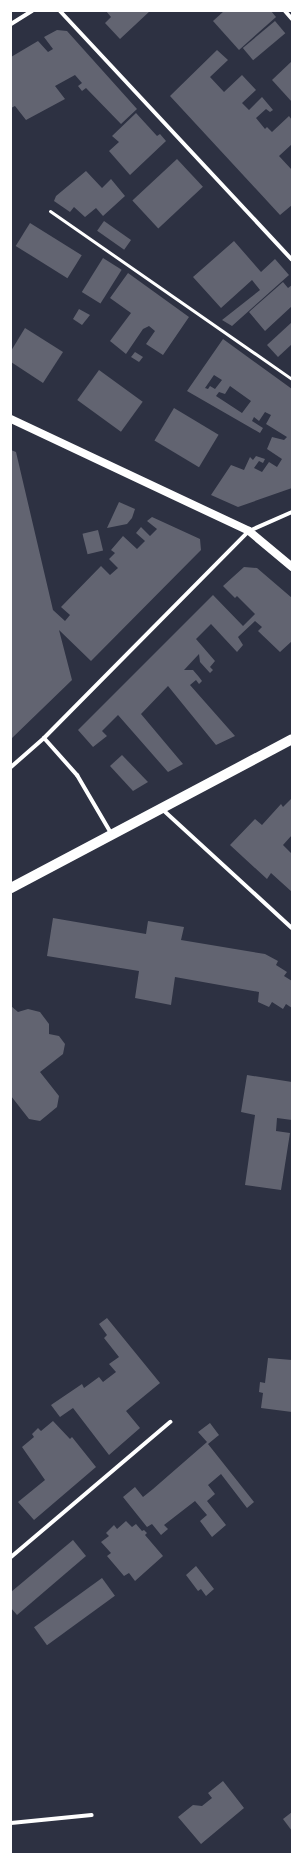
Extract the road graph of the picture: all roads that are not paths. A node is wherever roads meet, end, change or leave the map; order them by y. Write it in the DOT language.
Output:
graph roads {
  1 [pos="32,11"];
  2 [pos="60,11"];
  3 [pos="285,11"];
  4 [pos="292,19"];
  5 [pos="11,24"];
  6 [pos="50,211"];
  7 [pos="292,260"];
  8 [pos="292,379"];
  9 [pos="11,419"];
  10 [pos="292,512"];
  11 [pos="249,531"];
  12 [pos="292,567"];
  13 [pos="44,738"];
  14 [pos="292,740"];
  15 [pos="11,768"];
  16 [pos="162,808"];
  17 [pos="112,835"];
  18 [pos="11,888"];
  19 [pos="292,928"];
  20 [pos="170,1422"];
  21 [pos="11,1557"];
  22 [pos="92,1815"];
  23 [pos="11,1823"];
  1 -- 5 [label="street"];
  2 -- 7 [label="street"];
  3 -- 4 [label="street"];
  6 -- 8 [label="lane"];
  9 -- 11 [label="main road"];
  10 -- 11 [label="street"];
  11 -- 12 [label="main road"];
  11 -- 13 [label="street"];
  13 -- 15 [label="street"];
  13 -- 17 [label="street"];
  14 -- 16 [label="main road"];
  16 -- 17 [label="main road"];
  16 -- 19 [label="street"];
  17 -- 18 [label="main road"];
  20 -- 21 [label="street"];
  22 -- 23 [label="street"];
}
